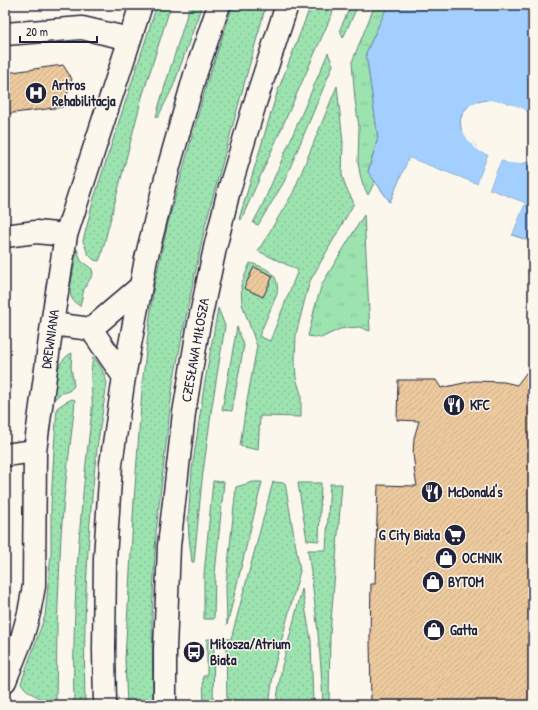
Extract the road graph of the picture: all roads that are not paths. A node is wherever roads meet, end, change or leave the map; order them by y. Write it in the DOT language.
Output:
graph roads {
  1 [pos="141,5"];
  2 [pos="219,5"];
  3 [pos="287,5"];
  4 [pos="5,34"];
  5 [pos="130,39"];
  6 [pos="66,234"];
  7 [pos="5,236"];
  8 [pos="140,287"];
  9 [pos="52,324"];
  10 [pos="92,329"];
  11 [pos="124,378"];
  12 [pos="35,451"];
  13 [pos="5,455"];
  14 [pos="6,673"];
  15 [pos="105,705"];
  16 [pos="165,705"];
  1 -- 5 [label="main road, DREWNIANA"];
  2 -- 8 [label="main road"];
  3 -- 16 [label="main road, CZESŁAWA MIŁOSZA"];
  4 -- 5 [label="main road"];
  5 -- 6 [label="main road, DREWNIANA"];
  6 -- 7 [label="main road"];
  6 -- 9 [label="main road, DREWNIANA"];
  8 -- 10 [label="main road"];
  8 -- 11 [label="main road"];
  9 -- 10 [label="main road"];
  9 -- 12 [label="main road, DREWNIANA"];
  10 -- 11 [label="main road"];
  11 -- 15 [label="main road"];
  12 -- 13 [label="main road"];
  12 -- 14 [label="main road, DREWNIANA"];
}
